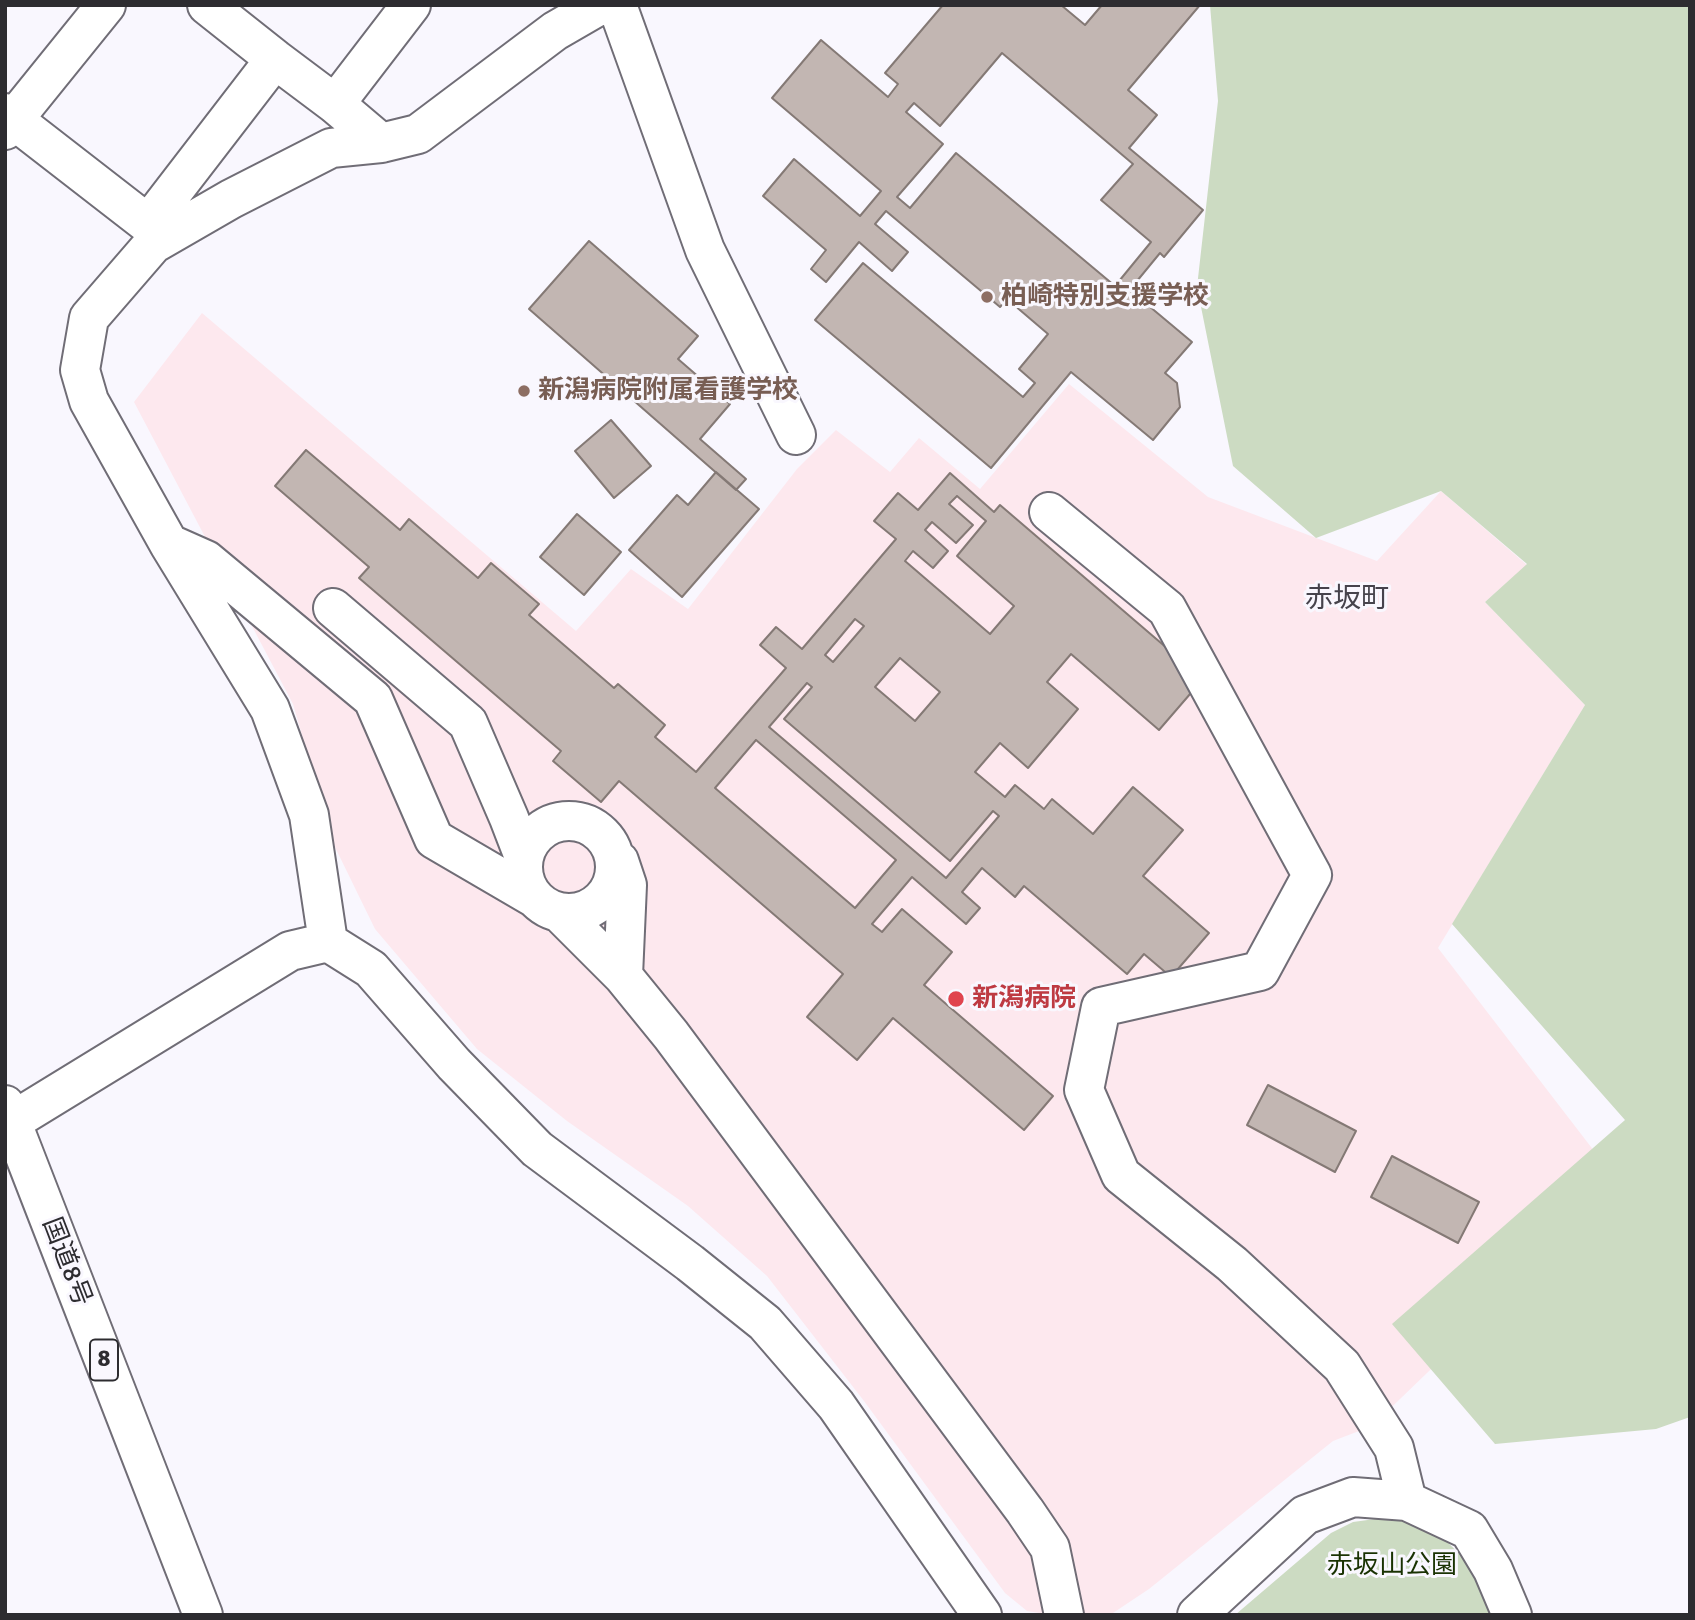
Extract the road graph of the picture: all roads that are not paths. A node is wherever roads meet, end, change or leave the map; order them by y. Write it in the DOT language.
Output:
graph roads {
  1 [pos="106,5"];
  2 [pos="411,5"];
  3 [pos="600,5"];
  4 [pos="617,5"];
  5 [pos="209,6"];
  6 [pos="546,18"];
  7 [pos="275,60"];
  8 [pos="335,104"];
  9 [pos="8,121"];
  10 [pos="381,143"];
  11 [pos="150,234"];
  12 [pos="796,435"];
  13 [pos="1049,512"];
  14 [pos="169,544"];
  15 [pos="333,608"];
  16 [pos="509,818"];
  17 [pos="550,825"];
  18 [pos="611,849"];
  19 [pos="524,858"];
  20 [pos="547,905"];
  21 [pos="328,942"];
  22 [pos="623,976"];
  23 [pos="7,1117"];
  24 [pos="1406,1500"];
  25 [pos="203,1615"];
  26 [pos="982,1615"];
  27 [pos="1064,1615"];
  28 [pos="1197,1615"];
  29 [pos="1512,1615"];
  1 -- 9 [label="main road"];
  2 -- 8 [label="main road"];
  3 -- 6 [label="main road"];
  4 -- 12 [label="main road"];
  5 -- 7 [label="main road"];
  6 -- 10 [label="main road"];
  7 -- 8 [label="main road"];
  7 -- 11 [label="main road"];
  8 -- 10 [label="main road"];
  9 -- 11 [label="main road"];
  10 -- 11 [label="main road"];
  11 -- 14 [label="main road"];
  13 -- 24 [label="main road"];
  14 -- 20 [label="main road"];
  14 -- 21 [label="main road"];
  15 -- 16 [label="main road"];
  16 -- 17 [label="main road"];
  16 -- 19 [label="main road"];
  17 -- 18 [label="main road"];
  17 -- 19 [label="main road"];
  18 -- 20 [label="main road"];
  18 -- 22 [label="main road"];
  19 -- 20 [label="main road"];
  20 -- 22 [label="main road"];
  21 -- 23 [label="main road"];
  21 -- 26 [label="main road"];
  22 -- 27 [label="main road"];
  23 -- 25 [label="main road, 国道8号 / 8"];
  24 -- 28 [label="main road"];
  24 -- 29 [label="main road"];
}
